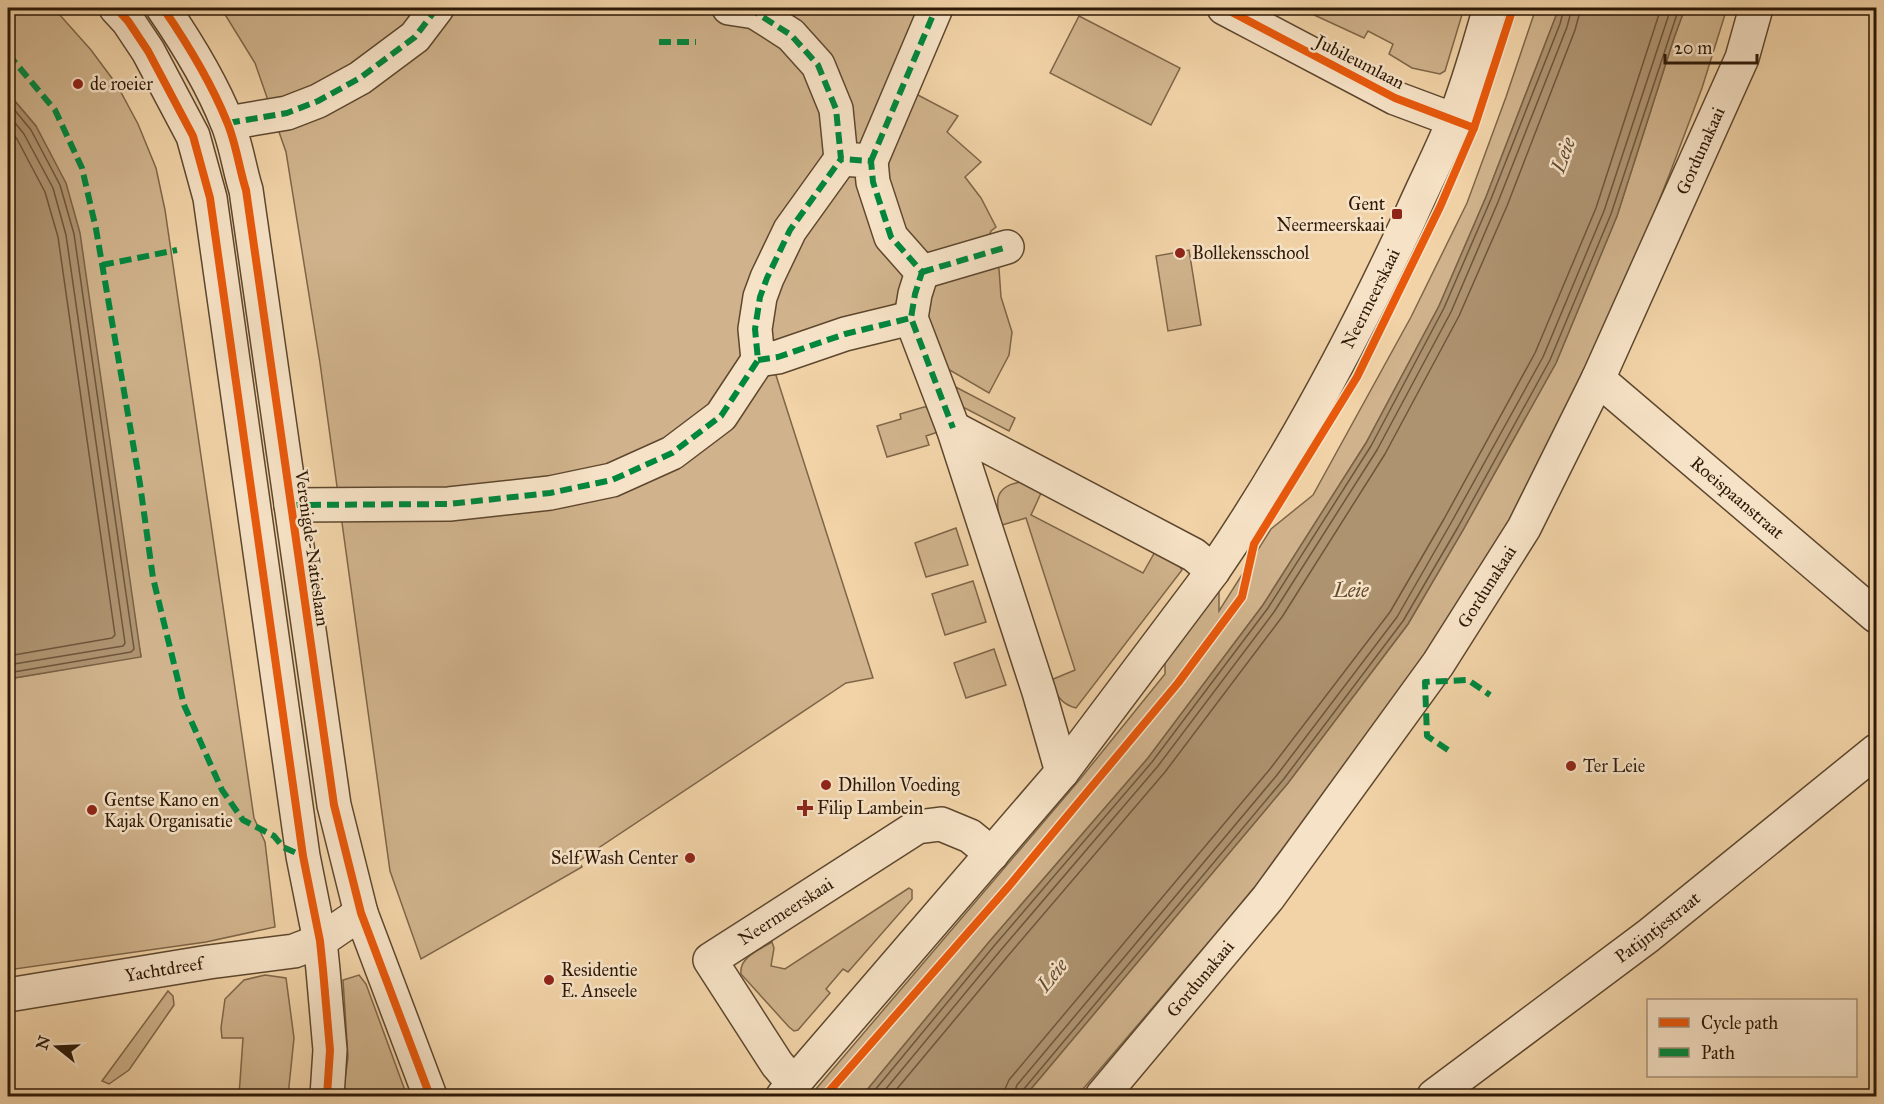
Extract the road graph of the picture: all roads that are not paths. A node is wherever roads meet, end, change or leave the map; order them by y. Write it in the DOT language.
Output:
graph roads {
  1 [pos="116,8"];
  2 [pos="163,8"];
  3 [pos="437,8"];
  4 [pos="729,8"];
  5 [pos="936,8"];
  6 [pos="1490,8"];
  7 [pos="1756,8"];
  8 [pos="1238,11"];
  9 [pos="1454,120"];
  10 [pos="228,123"];
  11 [pos="856,160"];
  12 [pos="1007,248"];
  13 [pos="922,272"];
  14 [pos="911,318"];
  15 [pos="758,360"];
  16 [pos="1598,379"];
  17 [pos="954,428"];
  18 [pos="291,505"];
  19 [pos="1213,571"];
  20 [pos="1876,616"];
  21 [pos="1876,751"];
  22 [pos="1062,772"];
  23 [pos="992,854"];
  24 [pos="361,913"];
  25 [pos="320,941"];
  26 [pos="8,995"];
  27 [pos="789,1090"];
  28 [pos="327,1096"];
  29 [pos="430,1096"];
  30 [pos="1102,1096"];
  31 [pos="1434,1096"];
  1 -- 25 [label="street"];
  2 -- 10 [label="street, Verenigde-Natieslaan"];
  3 -- 10 [label="street"];
  4 -- 11 [label="street"];
  5 -- 11 [label="street"];
  6 -- 9 [label="street, Neermeerskaai"];
  7 -- 16 [label="street, Gordunakaai"];
  8 -- 9 [label="street, Jubileumlaan"];
  9 -- 19 [label="street, Neermeerskaai"];
  10 -- 18 [label="street, Verenigde-Natieslaan"];
  11 -- 13 [label="street"];
  11 -- 15 [label="street"];
  12 -- 13 [label="street"];
  13 -- 14 [label="street"];
  14 -- 15 [label="street"];
  14 -- 17 [label="street"];
  15 -- 18 [label="street"];
  16 -- 20 [label="street, Roeispaanstraat"];
  16 -- 30 [label="street, Gordunakaai"];
  17 -- 19 [label="street"];
  17 -- 22 [label="street"];
  18 -- 24 [label="street, Verenigde-Natieslaan"];
  19 -- 22 [label="street, Neermeerskaai"];
  21 -- 31 [label="street, Patijntjestraat"];
  22 -- 23 [label="street, Neermeerskaai"];
  23 -- 27 [label="street, Neermeerskaai"];
  23 -- 27 [label="street, Neermeerskaai"];
  24 -- 25 [label="street"];
  24 -- 29 [label="street, Verenigde-Natieslaan"];
  25 -- 26 [label="street, Yachtdreef"];
  25 -- 28 [label="street"];
}
